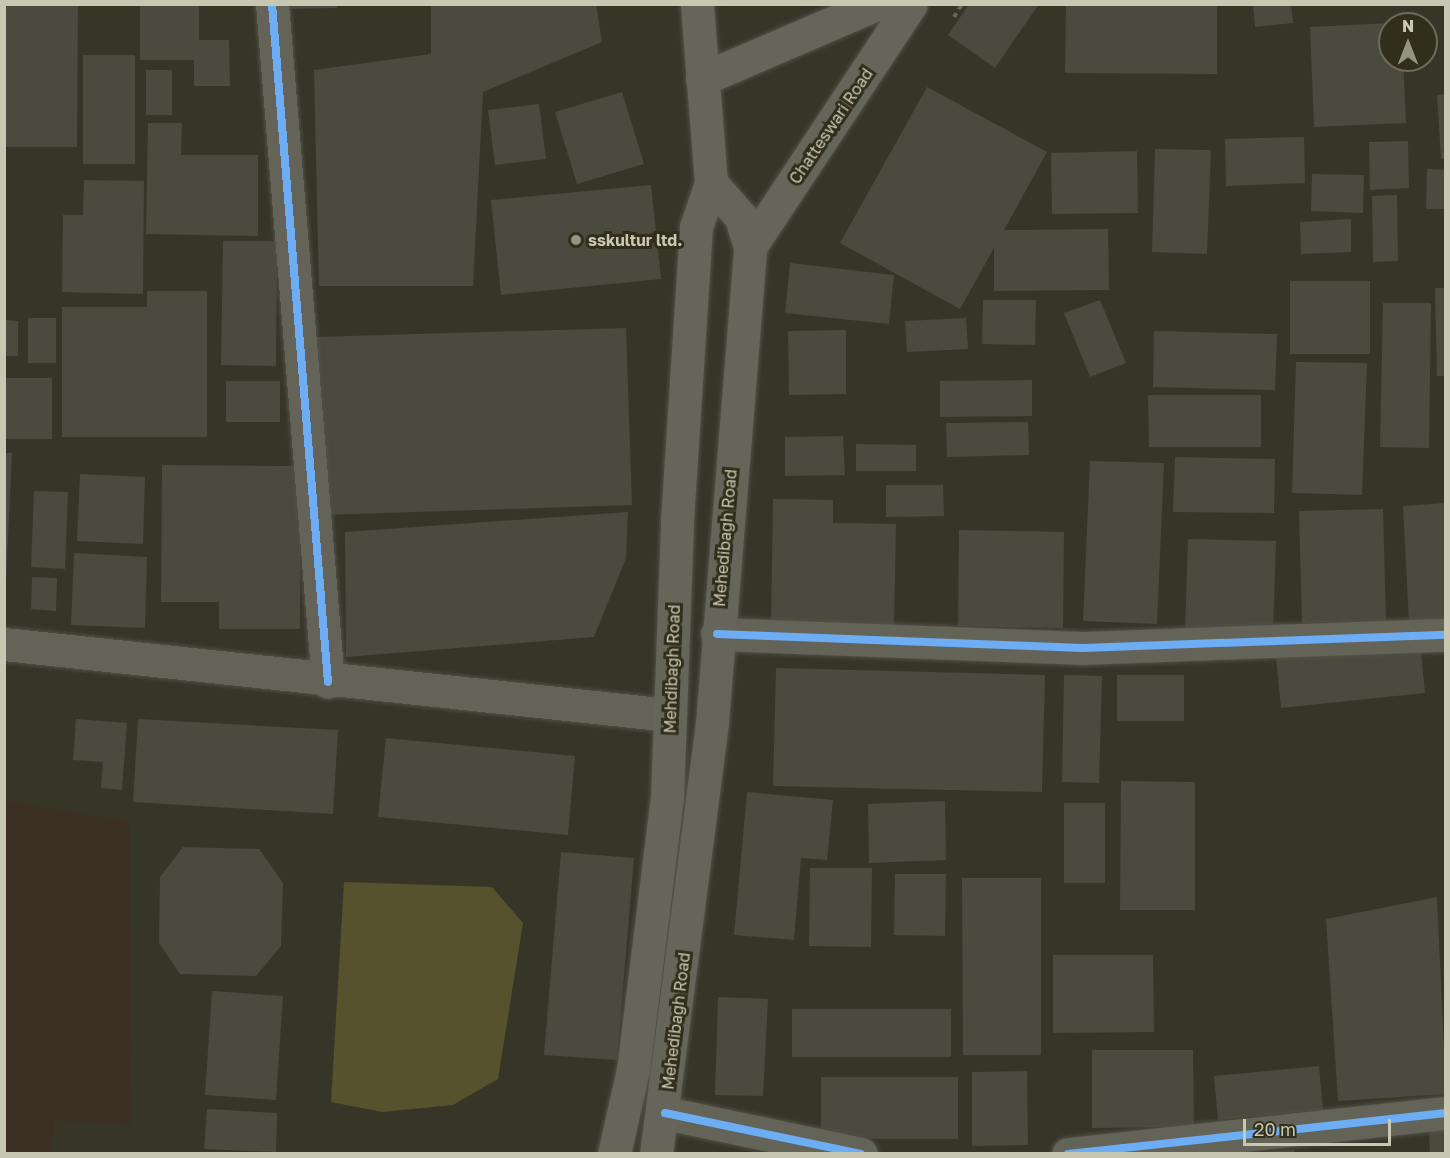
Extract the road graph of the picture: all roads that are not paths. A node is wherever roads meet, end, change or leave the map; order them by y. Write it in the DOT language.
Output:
graph roads {
  1 [pos="272,4"];
  2 [pos="697,4"];
  3 [pos="876,4"];
  4 [pos="911,4"];
  5 [pos="702,79"];
  6 [pos="711,183"];
  7 [pos="750,247"];
  8 [pos="717,634"];
  9 [pos="1446,635"];
  10 [pos="4,644"];
  11 [pos="328,682"];
  12 [pos="670,716"];
  13 [pos="665,1113"];
  14 [pos="1446,1113"];
  15 [pos="1299,1141"];
  16 [pos="614,1154"];
  17 [pos="656,1154"];
  18 [pos="861,1154"];
  19 [pos="1068,1154"];
  1 -- 11 [label="street"];
  2 -- 5 [label="main road"];
  3 -- 5 [label="main road"];
  4 -- 7 [label="main road, Chatteswari Road"];
  5 -- 6 [label="main road"];
  6 -- 7 [label="main road, Mehedibagh Road"];
  6 -- 12 [label="main road, Mehdibagh Road"];
  7 -- 8 [label="main road, Mehedibagh Road"];
  8 -- 9 [label="street"];
  8 -- 13 [label="main road, Mehedibagh Road"];
  10 -- 11 [label="street"];
  11 -- 12 [label="street"];
  12 -- 16 [label="main road, Mehdibagh Road"];
  13 -- 17 [label="main road, Mehedibagh Road"];
  13 -- 18 [label="street"];
  14 -- 15 [label="street"];
  15 -- 19 [label="street"];
}
